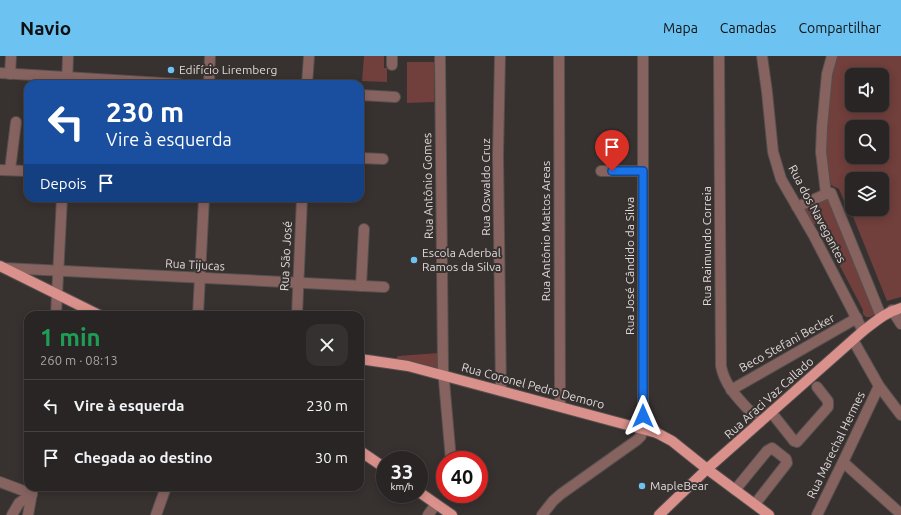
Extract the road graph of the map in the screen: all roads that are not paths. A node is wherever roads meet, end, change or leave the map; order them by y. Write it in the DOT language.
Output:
graph roads {
  1 [pos="11,56"];
  2 [pos="68,56"];
  3 [pos="210,56"];
  4 [pos="309,56"];
  5 [pos="440,56"];
  6 [pos="500,56"];
  7 [pos="559,56"];
  8 [pos="643,56"];
  9 [pos="719,56"];
  10 [pos="762,56"];
  11 [pos="832,56"];
  12 [pos="5,74"];
  13 [pos="58,80"];
  14 [pos="67,80"];
  15 [pos="209,80"];
  16 [pos="308,80"];
  17 [pos="364,95"];
  18 [pos="395,97"];
  19 [pos="16,122"];
  20 [pos="364,158"];
  21 [pos="383,159"];
  22 [pos="5,170"];
  23 [pos="24,171"];
  24 [pos="600,171"];
  25 [pos="643,171"];
  26 [pos="826,194"];
  27 [pos="62,202"];
  28 [pos="204,202"];
  29 [pos="302,202"];
  30 [pos="797,207"];
  31 [pos="364,229"];
  32 [pos="2,267"];
  33 [pos="58,271"];
  34 [pos="200,278"];
  35 [pos="298,283"];
  36 [pos="361,286"];
  37 [pos="384,287"];
  38 [pos="57,294"];
  39 [pos="897,309"];
  40 [pos="56,311"];
  41 [pos="91,311"];
  42 [pos="198,311"];
  43 [pos="297,311"];
  44 [pos="882,316"];
  45 [pos="857,318"];
  46 [pos="901,324"];
  47 [pos="863,331"];
  48 [pos="852,340"];
  49 [pos="364,359"];
  50 [pos="443,375"];
  51 [pos="818,386"];
  52 [pos="879,386"];
  53 [pos="731,390"];
  54 [pos="501,391"];
  55 [pos="560,406"];
  56 [pos="771,412"];
  57 [pos="901,415"];
  58 [pos="643,416"];
  59 [pos="760,422"];
  60 [pos="642,428"];
  61 [pos="656,432"];
  62 [pos="450,451"];
  63 [pos="364,454"];
  64 [pos="376,462"];
  65 [pos="844,462"];
  66 [pos="707,469"];
  67 [pos="0,482"];
  68 [pos="24,488"];
  69 [pos="735,490"];
  70 [pos="32,491"];
  71 [pos="33,491"];
  72 [pos="165,491"];
  73 [pos="428,498"];
  74 [pos="436,504"];
  75 [pos="756,509"];
  76 [pos="901,514"];
  77 [pos="12,515"];
  78 [pos="28,515"];
  79 [pos="156,515"];
  80 [pos="428,515"];
  81 [pos="452,515"];
  82 [pos="542,515"];
  83 [pos="659,515"];
  84 [pos="769,515"];
  85 [pos="817,515"];
  1 -- 12 [label="street"];
  2 -- 14 [label="street"];
  3 -- 15 [label="street"];
  4 -- 16 [label="street"];
  5 -- 50 [label="street, Rua Antônio Gomes"];
  6 -- 54 [label="street, Rua Oswaldo Cruz"];
  7 -- 55 [label="street, Rua Antônio Mattos Areas"];
  8 -- 25 [label="street, Rua José Cândido da Silva"];
  9 -- 53 [label="street, Rua Raimundo Correia"];
  10 -- 30 [label="street, Rua dos Navegantes"];
  11 -- 26 [label="street"];
  12 -- 13 [label="street"];
  17 -- 18 [label="street"];
  19 -- 22 [label="street"];
  20 -- 21 [label="street"];
  22 -- 23 [label="street"];
  24 -- 25 [label="street"];
  25 -- 58 [label="street, Rua José Cândido da Silva"];
  26 -- 30 [label="street"];
  26 -- 44 [label="street"];
  27 -- 33 [label="street"];
  28 -- 34 [label="street"];
  29 -- 35 [label="street, Rua São José"];
  30 -- 45 [label="street, Rua dos Navegantes"];
  31 -- 36 [label="street"];
  32 -- 33 [label="street, Rua Tijucas"];
  32 -- 38 [label="main road"];
  33 -- 34 [label="street, Rua Tijucas"];
  33 -- 38 [label="street"];
  34 -- 35 [label="street, Rua Tijucas"];
  34 -- 42 [label="street"];
  35 -- 36 [label="street, Rua Tijucas"];
  35 -- 43 [label="street, Rua São José"];
  36 -- 37 [label="street, Rua Tijucas"];
  38 -- 40 [label="street"];
  38 -- 41 [label="main road"];
  39 -- 44 [label="main road, Rua Araci Vaz Callado"];
  39 -- 46 [label="street"];
  44 -- 47 [label="main road, Rua Araci Vaz Callado"];
  45 -- 47 [label="street, Rua dos Navegantes"];
  45 -- 53 [label="street, Beco Stefani Becker"];
  47 -- 48 [label="main road, Rua Araci Vaz Callado"];
  48 -- 52 [label="street"];
  48 -- 56 [label="main road, Rua Araci Vaz Callado"];
  49 -- 50 [label="main road, Rua Coronel Pedro Demoro"];
  50 -- 54 [label="main road, Rua Coronel Pedro Demoro"];
  50 -- 62 [label="street, Rua Antônio Gomes"];
  51 -- 56 [label="street"];
  52 -- 57 [label="street"];
  52 -- 65 [label="street, Rua Marechal Hermes"];
  53 -- 59 [label="street, Rua Raimundo Correia"];
  54 -- 55 [label="main road, Rua Coronel Pedro Demoro"];
  55 -- 60 [label="main road, Rua Coronel Pedro Demoro"];
  56 -- 59 [label="main road, Rua Araci Vaz Callado"];
  58 -- 60 [label="street, Rua José Cândido da Silva"];
  58 -- 61 [label="main road"];
  59 -- 66 [label="main road, Rua Araci Vaz Callado"];
  60 -- 61 [label="main road, Rua Coronel Pedro Demoro"];
  60 -- 82 [label="street"];
  61 -- 66 [label="main road, Rua Coronel Pedro Demoro"];
  63 -- 64 [label="main road"];
  65 -- 76 [label="street"];
  65 -- 85 [label="street, Rua Marechal Hermes"];
  66 -- 69 [label="main road, Rua Coronel Pedro Demoro"];
  66 -- 83 [label="main road, Rua Araci Vaz Callado"];
  67 -- 68 [label="street"];
  69 -- 75 [label="main road, Rua Coronel Pedro Demoro"];
  69 -- 75 [label="street"];
  70 -- 77 [label="street"];
  71 -- 78 [label="street"];
  72 -- 79 [label="street"];
  73 -- 74 [label="main road"];
  74 -- 80 [label="street"];
  74 -- 81 [label="main road"];
  75 -- 84 [label="main road, Rua Coronel Pedro Demoro"];
}
